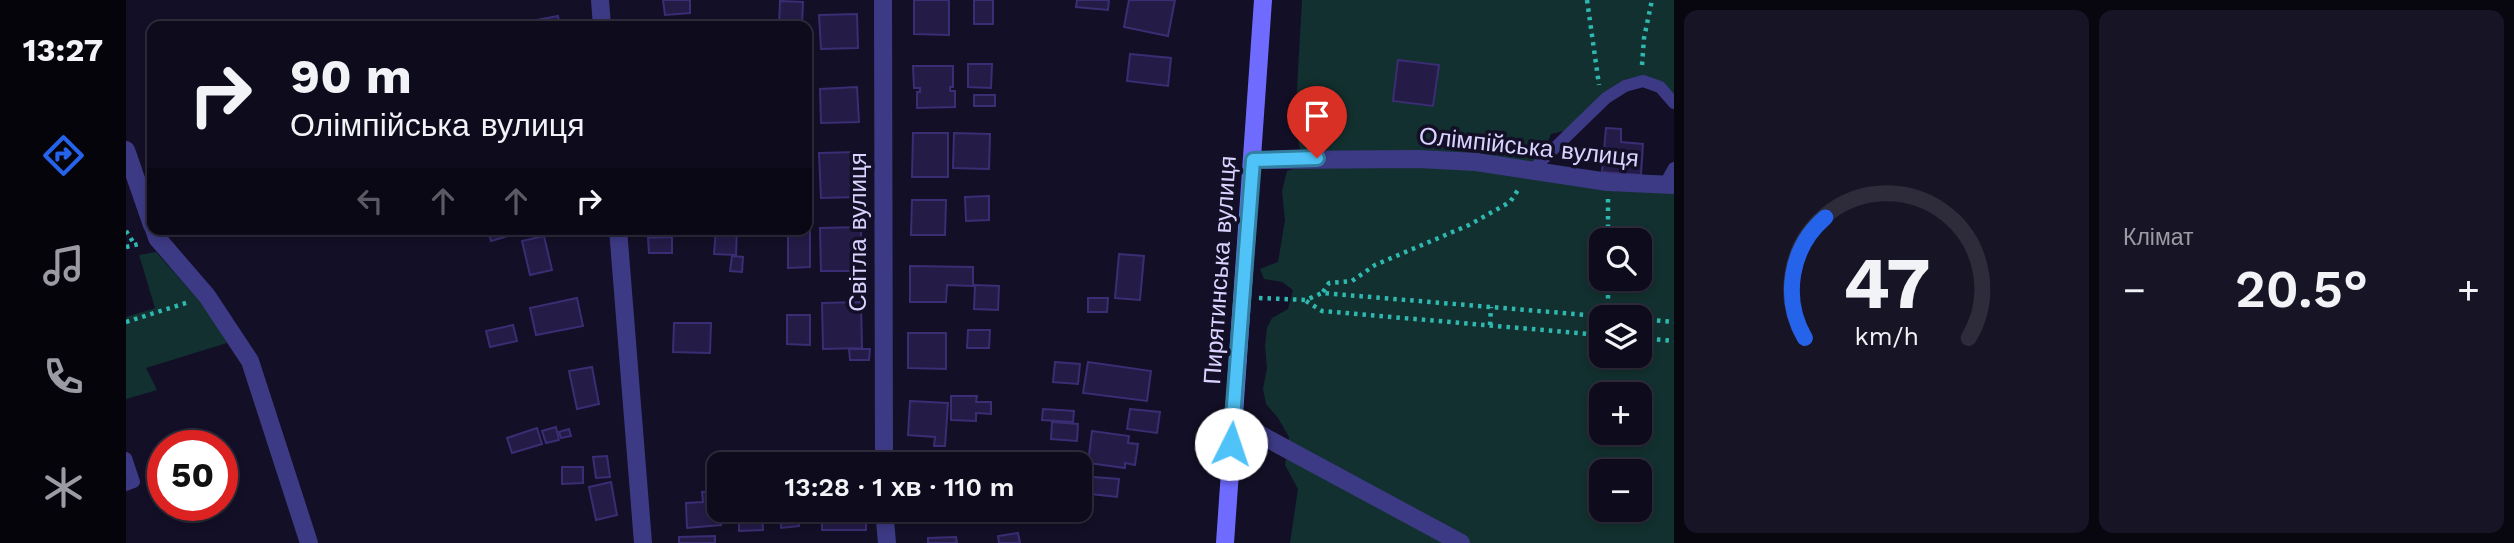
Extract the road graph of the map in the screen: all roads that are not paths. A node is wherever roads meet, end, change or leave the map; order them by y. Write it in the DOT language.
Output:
graph roads {
  1 [pos="600,0"];
  2 [pos="883,0"];
  3 [pos="1263,0"];
  4 [pos="602,21"];
  5 [pos="1674,103"];
  6 [pos="126,150"];
  7 [pos="1253,160"];
  8 [pos="1674,168"];
  9 [pos="1532,170"];
  10 [pos="1670,185"];
  11 [pos="147,210"];
  12 [pos="156,235"];
  13 [pos="618,235"];
  14 [pos="1233,420"];
  15 [pos="884,452"];
  16 [pos="126,458"];
  17 [pos="126,485"];
  18 [pos="885,522"];
  19 [pos="309,543"];
  20 [pos="643,543"];
  21 [pos="887,543"];
  22 [pos="1225,543"];
  23 [pos="1461,543"];
  1 -- 4 [label="street"];
  2 -- 15 [label="street, Світла вулиця"];
  3 -- 7 [label="main road, Пирятинська вулиця"];
  5 -- 9 [label="lane"];
  6 -- 11 [label="street"];
  7 -- 9 [label="street, Олімпійська вулиця"];
  7 -- 14 [label="main road, Пирятинська вулиця"];
  8 -- 10 [label="lane"];
  9 -- 10 [label="street, Олімпійська вулиця"];
  12 -- 19 [label="street"];
  13 -- 20 [label="street"];
  14 -- 22 [label="main road, Пирятинська вулиця"];
  14 -- 23 [label="street"];
  16 -- 17 [label="lane"];
  18 -- 21 [label="street"];
}
